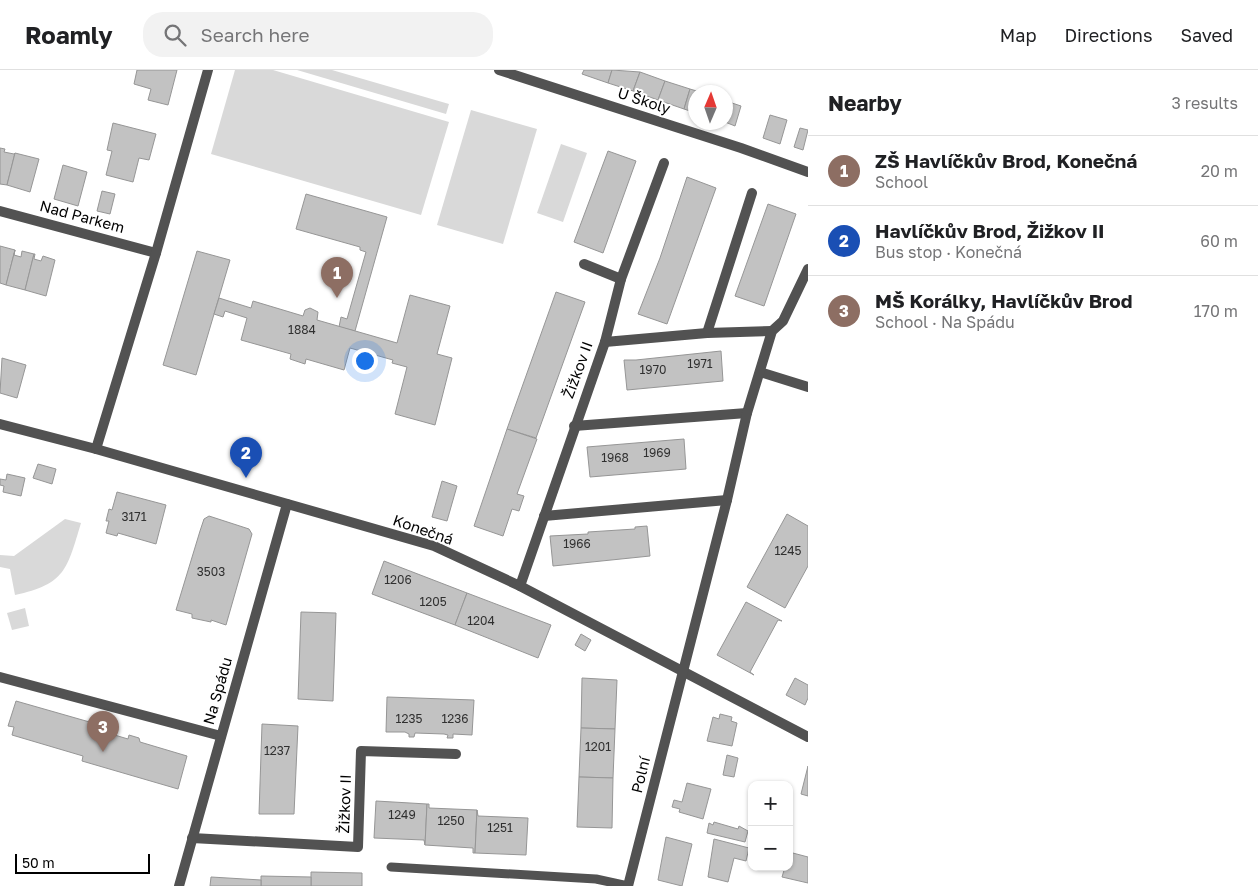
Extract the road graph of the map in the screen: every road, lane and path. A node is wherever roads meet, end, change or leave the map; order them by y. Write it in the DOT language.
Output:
graph roads {
  1 [pos="208,70"];
  2 [pos="499,70"];
  3 [pos="664,163"];
  4 [pos="808,172"];
  5 [pos="752,193"];
  6 [pos="0,211"];
  7 [pos="156,253"];
  8 [pos="584,264"];
  9 [pos="808,269"];
  10 [pos="621,279"];
  11 [pos="772,331"];
  12 [pos="708,333"];
  13 [pos="604,342"];
  14 [pos="760,372"];
  15 [pos="808,387"];
  16 [pos="747,413"];
  17 [pos="0,424"];
  18 [pos="574,426"];
  19 [pos="96,449"];
  20 [pos="727,500"];
  21 [pos="287,504"];
  22 [pos="544,516"];
  23 [pos="520,586"];
  24 [pos="683,672"];
  25 [pos="0,677"];
  26 [pos="221,736"];
  27 [pos="808,737"];
  28 [pos="456,754"];
  29 [pos="192,838"];
  30 [pos="391,868"];
  31 [pos="179,886"];
  32 [pos="628,886"];
  1 -- 7 [label="street"];
  2 -- 4 [label="street, U Školy"];
  3 -- 10 [label="street, Žižkov II"];
  5 -- 12 [label="street"];
  6 -- 7 [label="street, Nad Parkem"];
  7 -- 19 [label="street"];
  8 -- 10 [label="street"];
  9 -- 11 [label="street"];
  10 -- 13 [label="street, Žižkov II"];
  11 -- 12 [label="street"];
  11 -- 14 [label="street"];
  12 -- 13 [label="street"];
  13 -- 18 [label="street, Žižkov II"];
  14 -- 15 [label="street"];
  14 -- 16 [label="street"];
  16 -- 18 [label="street"];
  16 -- 20 [label="street"];
  17 -- 19 [label="street, Konečná"];
  18 -- 22 [label="street, Žižkov II"];
  19 -- 21 [label="street, Konečná"];
  20 -- 22 [label="street"];
  20 -- 24 [label="street"];
  21 -- 23 [label="street, Konečná"];
  21 -- 26 [label="street, Na Spádu"];
  22 -- 23 [label="street, Žižkov II"];
  23 -- 24 [label="street, Konečná"];
  24 -- 27 [label="street, Konečná"];
  24 -- 32 [label="street, Polní"];
  25 -- 26 [label="street"];
  26 -- 29 [label="street, Na Spádu"];
  28 -- 29 [label="street, Žižkov II"];
  29 -- 31 [label="street, Na Spádu"];
  30 -- 32 [label="lane"];
}
